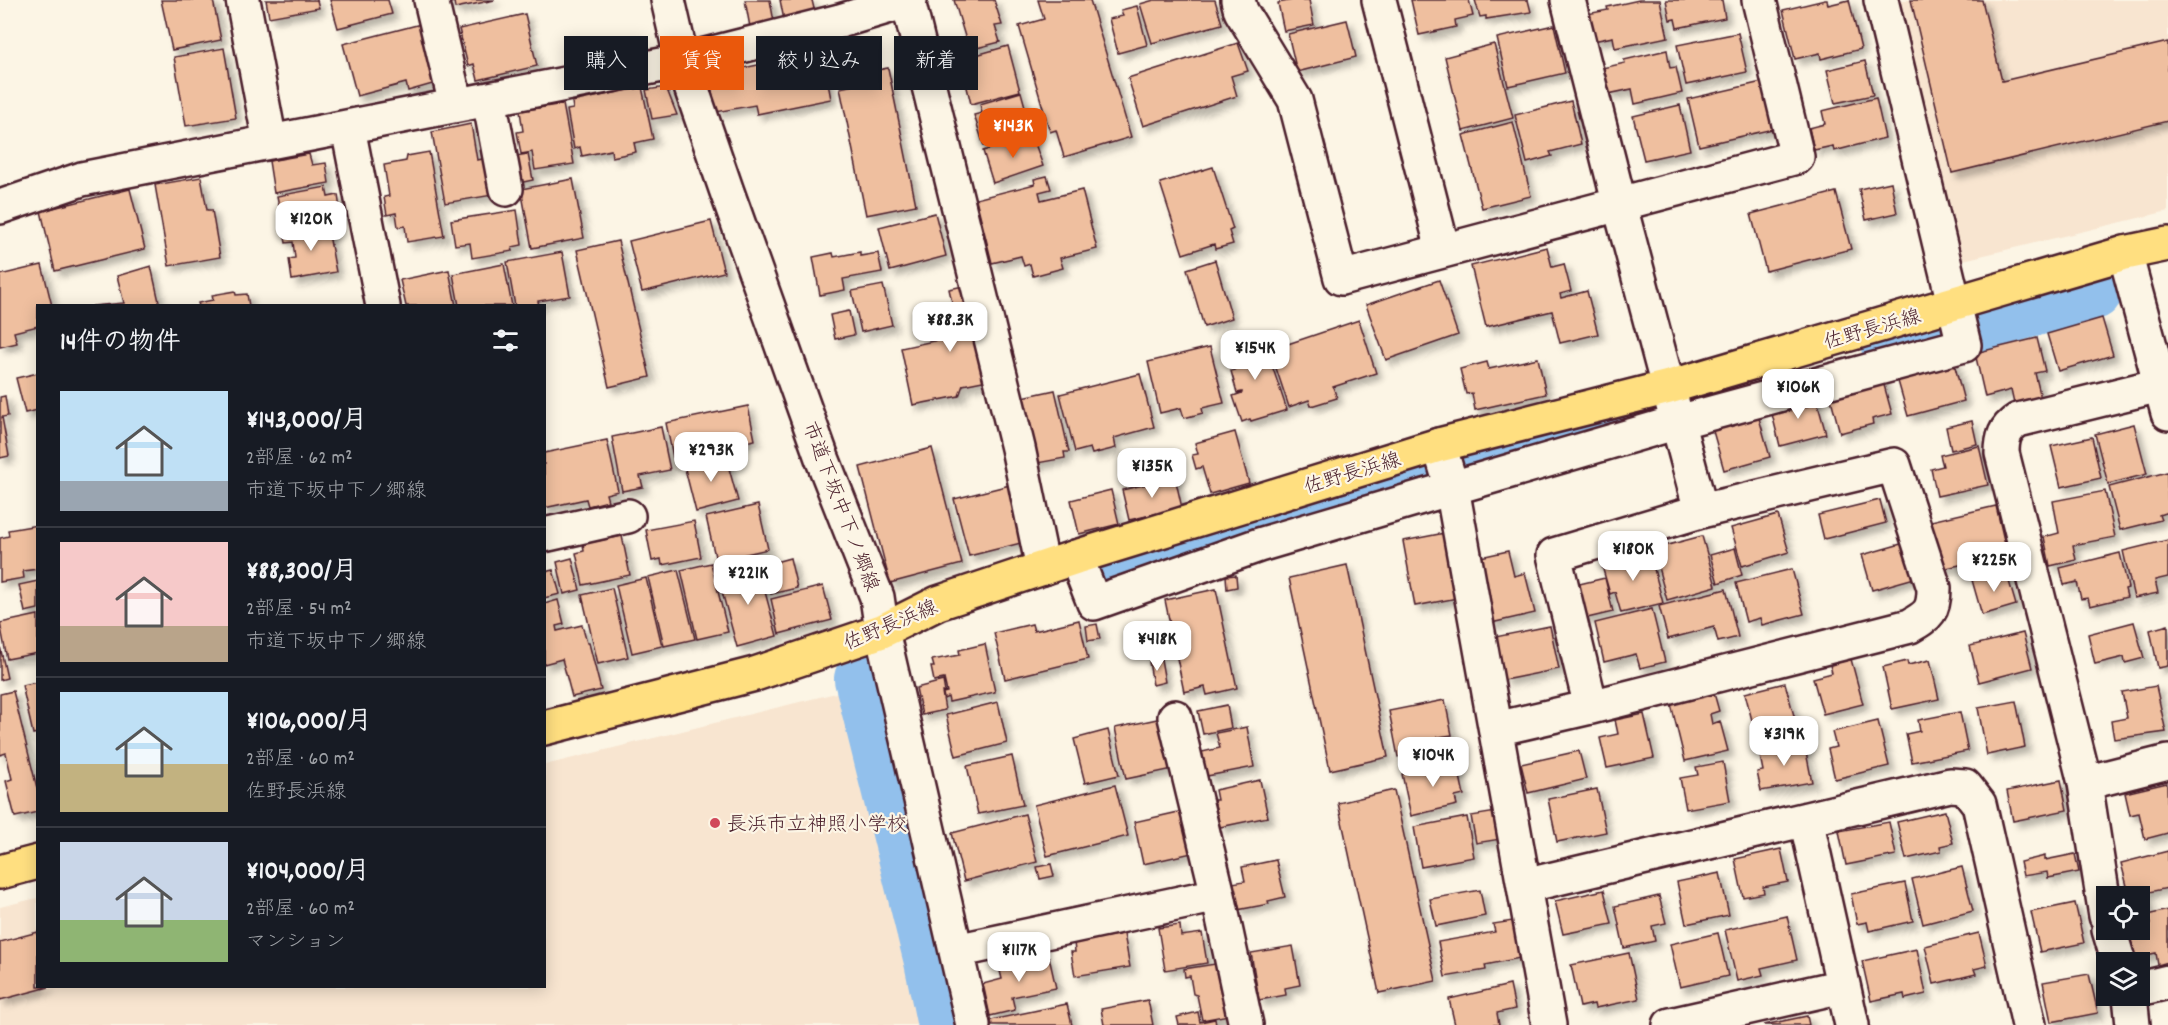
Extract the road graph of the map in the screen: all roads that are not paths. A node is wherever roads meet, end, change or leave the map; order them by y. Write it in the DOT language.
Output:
graph roads {
  1 [pos="243,0"];
  2 [pos="430,0"];
  3 [pos="668,0"];
  4 [pos="909,0"];
  5 [pos="1238,0"];
  6 [pos="1378,0"];
  7 [pos="1568,0"];
  8 [pos="1759,0"];
  9 [pos="1881,0"];
  10 [pos="676,36"];
  11 [pos="744,45"];
  12 [pos="660,65"];
  13 [pos="692,90"];
  14 [pos="489,99"];
  15 [pos="456,105"];
  16 [pos="348,128"];
  17 [pos="270,142"];
  18 [pos="506,189"];
  19 [pos="1620,206"];
  20 [pos="0,207"];
  21 [pos="2168,244"];
  22 [pos="1443,250"];
  23 [pos="2125,253"];
  24 [pos="382,304"];
  25 [pos="1958,320"];
  26 [pos="1668,387"];
  27 [pos="2166,394"];
  28 [pos="1678,422"];
  29 [pos="1446,467"];
  30 [pos="1701,511"];
  31 [pos="627,516"];
  32 [pos="546,535"];
  33 [pos="1043,568"];
  34 [pos="1082,572"];
  35 [pos="882,631"];
  36 [pos="1592,707"];
  37 [pos="1175,717"];
  38 [pos="546,727"];
  39 [pos="1496,729"];
  40 [pos="2168,762"];
  41 [pos="2085,783"];
  42 [pos="1806,819"];
  43 [pos="36,863"];
  44 [pos="0,872"];
  45 [pos="1524,886"];
  46 [pos="2101,886"];
  47 [pos="1218,895"];
  48 [pos="956,951"];
  49 [pos="2168,982"];
  50 [pos="1843,986"];
  51 [pos="2150,986"];
  52 [pos="2131,1006"];
  53 [pos="973,1025"];
  54 [pos="1246,1025"];
  55 [pos="1549,1025"];
  56 [pos="1670,1025"];
  57 [pos="1852,1025"];
  58 [pos="2029,1025"];
  59 [pos="2133,1025"];
  1 -- 17 [label="street"];
  2 -- 15 [label="street"];
  3 -- 10 [label="street, 市道下坂中下ノ郷線"];
  4 -- 11 [label="street"];
  4 -- 33 [label="street"];
  5 -- 22 [label="street"];
  6 -- 22 [label="street"];
  7 -- 19 [label="street"];
  8 -- 19 [label="street"];
  9 -- 25 [label="street"];
  12 -- 14 [label="street"];
  13 -- 35 [label="street, 市道下坂中下ノ郷線"];
  14 -- 15 [label="street"];
  14 -- 18 [label="street"];
  15 -- 16 [label="street"];
  16 -- 17 [label="street"];
  16 -- 24 [label="street"];
  17 -- 20 [label="street"];
  19 -- 22 [label="street"];
  19 -- 26 [label="street"];
  21 -- 23 [label="main road, 佐野長浜線"];
  23 -- 25 [label="main road, 佐野長浜線"];
  23 -- 27 [label="street"];
  25 -- 26 [label="main road, 佐野長浜線"];
  25 -- 28 [label="street"];
  26 -- 28 [label="street"];
  26 -- 29 [label="main road, 佐野長浜線"];
  27 -- 41 [label="street"];
  28 -- 29 [label="street"];
  28 -- 30 [label="street"];
  29 -- 34 [label="main road, 佐野長浜線"];
  29 -- 34 [label="street"];
  29 -- 39 [label="street"];
  30 -- 36 [label="street"];
  30 -- 36 [label="street"];
  31 -- 32 [label="street"];
  33 -- 34 [label="main road, 佐野長浜線"];
  33 -- 35 [label="main road, 佐野長浜線"];
  35 -- 38 [label="main road, 佐野長浜線"];
  35 -- 48 [label="street, 市道下坂中下ノ郷線"];
  36 -- 39 [label="street"];
  37 -- 47 [label="street"];
  39 -- 45 [label="street"];
  40 -- 41 [label="street"];
  41 -- 46 [label="street"];
  42 -- 45 [label="street"];
  42 -- 50 [label="street"];
  42 -- 58 [label="street"];
  43 -- 44 [label="main road"];
  45 -- 55 [label="street"];
  47 -- 48 [label="street"];
  47 -- 54 [label="street"];
  48 -- 53 [label="street, 市道下坂中下ノ郷線"];
  49 -- 51 [label="street"];
  50 -- 56 [label="street"];
  50 -- 57 [label="street"];
  52 -- 59 [label="street"];
}
